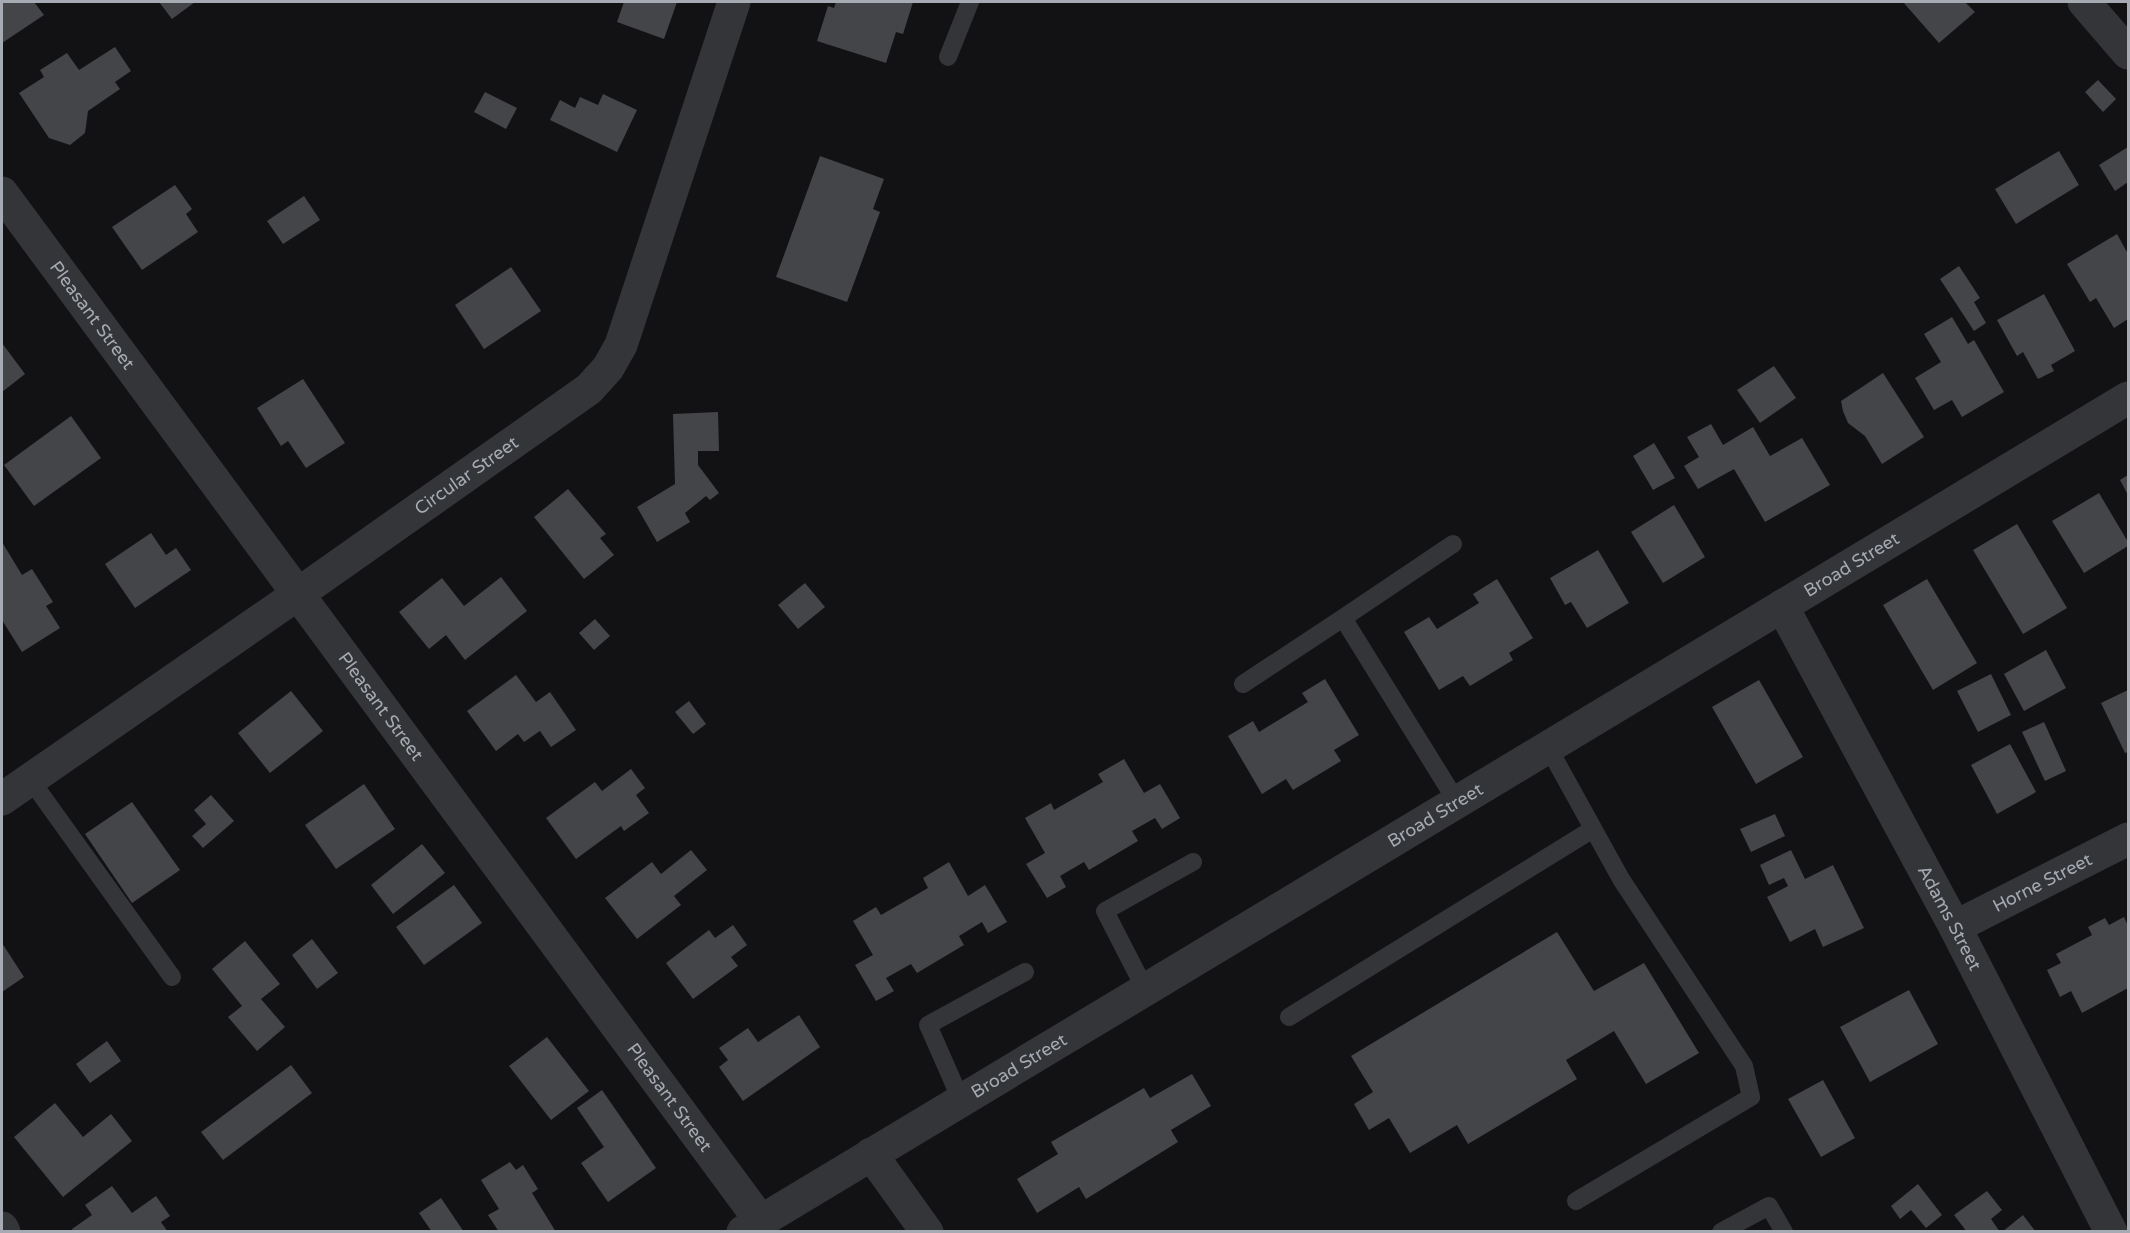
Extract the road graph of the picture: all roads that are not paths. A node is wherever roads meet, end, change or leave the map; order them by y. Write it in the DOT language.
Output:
graph roads {
  1 [pos="734,2"];
  2 [pos="970,2"];
  3 [pos="2084,2"];
  4 [pos="2128,53"];
  5 [pos="948,57"];
  6 [pos="2,193"];
  7 [pos="2128,398"];
  8 [pos="1453,544"];
  9 [pos="298,594"];
  10 [pos="1782,606"];
  11 [pos="1343,618"];
  12 [pos="1243,684"];
  13 [pos="1548,747"];
  14 [pos="30,779"];
  15 [pos="2,799"];
  16 [pos="1457,802"];
  17 [pos="1593,829"];
  18 [pos="2128,839"];
  19 [pos="1193,862"];
  20 [pos="1955,927"];
  21 [pos="1026,972"];
  22 [pos="172,977"];
  23 [pos="1146,989"];
  24 [pos="1289,1017"];
  25 [pos="961,1100"];
  26 [pos="871,1154"];
  27 [pos="1575,1201"];
  28 [pos="751,1226"];
  29 [pos="2,1228"];
  30 [pos="4,1232"];
  31 [pos="927,1232"];
  32 [pos="1721,1232"];
  33 [pos="1784,1232"];
  34 [pos="2111,1232"];
  1 -- 9 [label="street, Circular Street"];
  2 -- 5 [label="lane"];
  3 -- 4 [label="street"];
  6 -- 9 [label="street, Pleasant Street"];
  7 -- 10 [label="street, Broad Street"];
  8 -- 11 [label="lane"];
  9 -- 14 [label="street, Circular Street"];
  9 -- 28 [label="street, Pleasant Street"];
  10 -- 13 [label="street, Broad Street"];
  10 -- 20 [label="street, Adams Street"];
  11 -- 12 [label="lane"];
  11 -- 16 [label="lane"];
  13 -- 16 [label="street, Broad Street"];
  13 -- 17 [label="lane"];
  14 -- 15 [label="street, Circular Street"];
  14 -- 22 [label="lane"];
  16 -- 23 [label="street, Broad Street"];
  17 -- 24 [label="lane"];
  17 -- 27 [label="lane"];
  18 -- 20 [label="street, Horne Street"];
  19 -- 23 [label="lane"];
  20 -- 34 [label="street, Adams Street"];
  21 -- 25 [label="lane"];
  23 -- 25 [label="street, Broad Street"];
  25 -- 26 [label="street, Broad Street"];
  26 -- 28 [label="street, Broad Street"];
  26 -- 31 [label="street"];
  29 -- 30 [label="street"];
  32 -- 33 [label="lane"];
}
